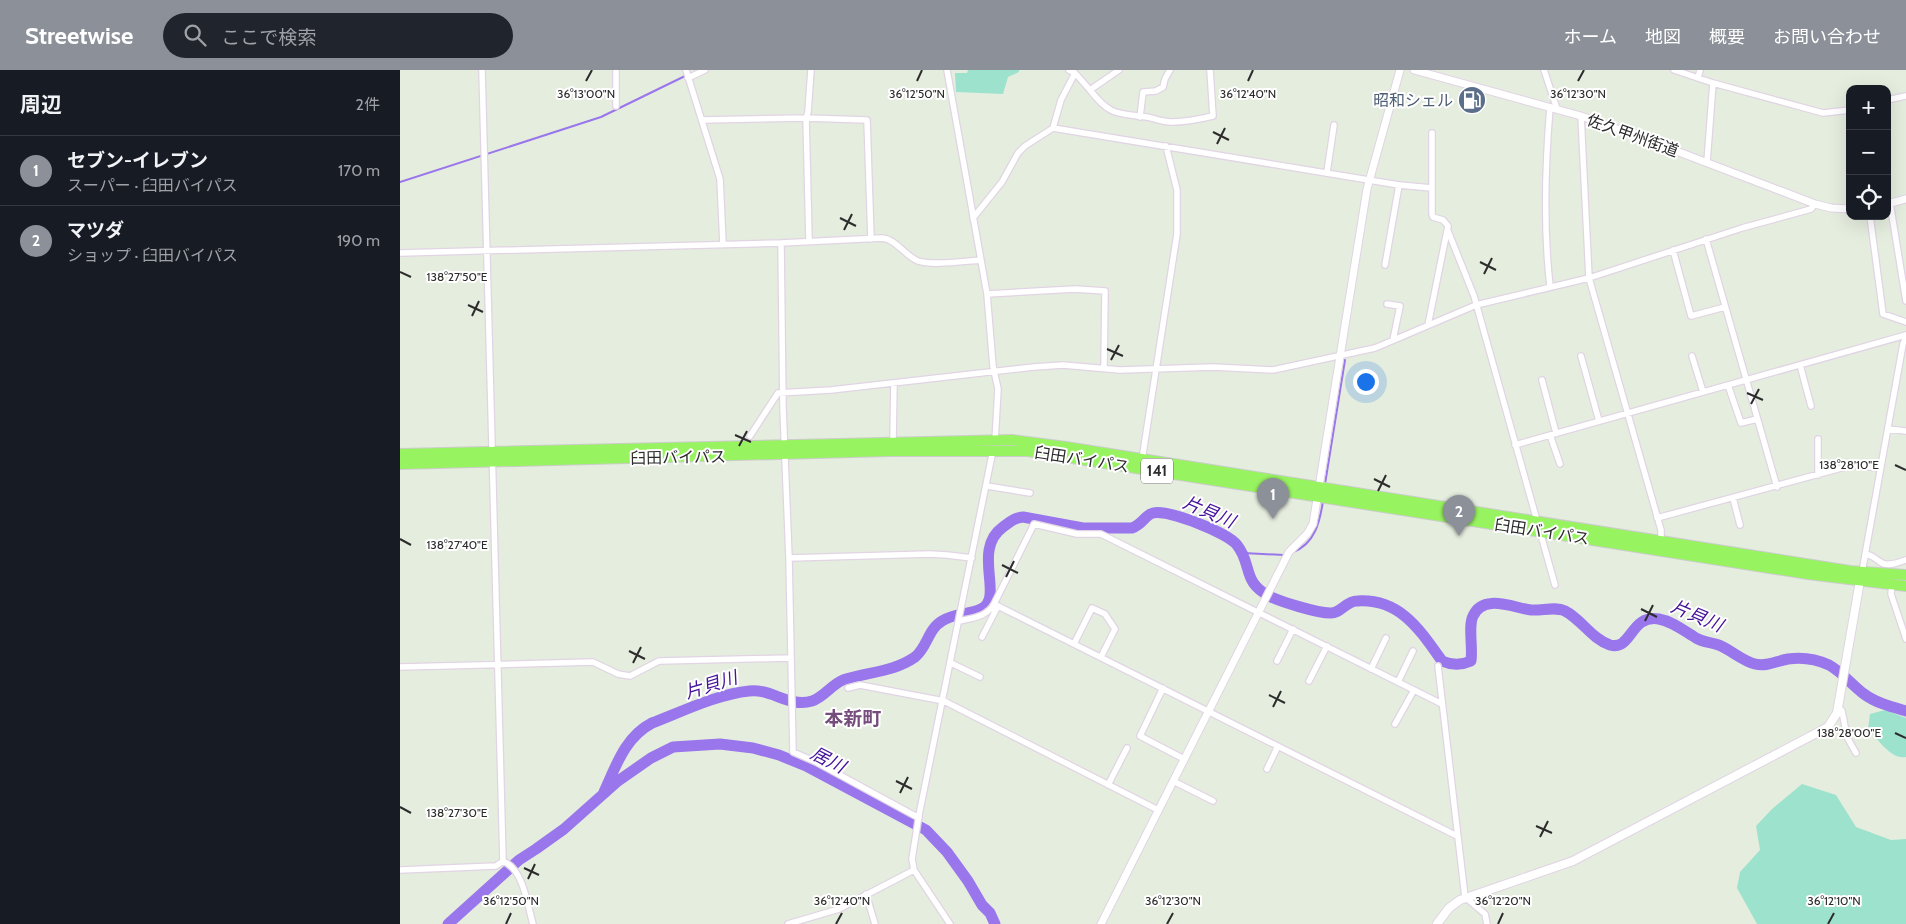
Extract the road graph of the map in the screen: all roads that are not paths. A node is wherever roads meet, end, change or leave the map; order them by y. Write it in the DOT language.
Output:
graph roads {
  1 [pos="482,70"];
  2 [pos="705,70"];
  3 [pos="811,70"];
  4 [pos="947,70"];
  5 [pos="1119,70"];
  6 [pos="1170,70"];
  7 [pos="1210,70"];
  8 [pos="1400,70"];
  9 [pos="1414,70"];
  10 [pos="1544,70"];
  11 [pos="1674,70"];
  12 [pos="1700,70"];
  13 [pos="616,71"];
  14 [pos="1072,72"];
  15 [pos="687,75"];
  16 [pos="1698,78"];
  17 [pos="1713,83"];
  18 [pos="1090,90"];
  19 [pos="1906,96"];
  20 [pos="1891,99"];
  21 [pos="616,106"];
  22 [pos="1553,108"];
  23 [pos="1846,110"];
  24 [pos="1581,116"];
  25 [pos="1140,117"];
  26 [pos="806,118"];
  27 [pos="702,120"];
  28 [pos="1334,125"];
  29 [pos="1053,128"];
  30 [pos="1432,133"];
  31 [pos="1166,146"];
  32 [pos="1707,162"];
  33 [pos="1327,172"];
  34 [pos="1370,179"];
  35 [pos="1399,184"];
  36 [pos="1432,188"];
  37 [pos="1906,199"];
  38 [pos="1891,203"];
  39 [pos="1815,204"];
  40 [pos="1846,209"];
  41 [pos="1891,215"];
  42 [pos="973,218"];
  43 [pos="1870,220"];
  44 [pos="1448,231"];
  45 [pos="870,239"];
  46 [pos="1706,239"];
  47 [pos="809,240"];
  48 [pos="781,243"];
  49 [pos="723,244"];
  50 [pos="1673,250"];
  51 [pos="487,251"];
  52 [pos="400,253"];
  53 [pos="981,260"];
  54 [pos="1385,265"];
  55 [pos="1589,278"];
  56 [pos="1550,286"];
  57 [pos="987,294"];
  58 [pos="1906,301"];
  59 [pos="1387,304"];
  60 [pos="1476,305"];
  61 [pos="1725,307"];
  62 [pos="1906,322"];
  63 [pos="1428,325"];
  64 [pos="1906,336"];
  65 [pos="1393,340"];
  66 [pos="1340,355"];
  67 [pos="1581,356"];
  68 [pos="1692,356"];
  69 [pos="1800,365"];
  70 [pos="1903,365"];
  71 [pos="1104,368"];
  72 [pos="1157,369"];
  73 [pos="995,372"];
  74 [pos="1542,380"];
  75 [pos="1746,380"];
  76 [pos="894,384"];
  77 [pos="1728,385"];
  78 [pos="784,392"];
  79 [pos="1703,392"];
  80 [pos="1811,406"];
  81 [pos="1627,413"];
  82 [pos="1757,419"];
  83 [pos="1599,421"];
  84 [pos="1888,429"];
  85 [pos="1906,431"];
  86 [pos="1553,434"];
  87 [pos="750,436"];
  88 [pos="1818,440"];
  89 [pos="893,442"];
  90 [pos="994,445"];
  91 [pos="1515,445"];
  92 [pos="784,449"];
  93 [pos="400,454"];
  94 [pos="493,457"];
  95 [pos="1142,460"];
  96 [pos="400,464"];
  97 [pos="1560,464"];
  98 [pos="1880,468"];
  99 [pos="1818,475"];
  100 [pos="987,486"];
  101 [pos="1777,486"];
  102 [pos="1318,492"];
  103 [pos="1030,493"];
  104 [pos="1733,498"];
  105 [pos="1658,518"];
  106 [pos="1536,521"];
  107 [pos="1740,525"];
  108 [pos="1539,531"];
  109 [pos="1661,541"];
  110 [pos="1865,554"];
  111 [pos="789,558"];
  112 [pos="972,558"];
  113 [pos="1906,560"];
  114 [pos="1906,575"];
  115 [pos="1861,576"];
  116 [pos="1555,585"];
  117 [pos="1892,585"];
  118 [pos="1906,586"];
  119 [pos="996,605"];
  120 [pos="1259,612"];
  121 [pos="959,620"];
  122 [pos="1293,629"];
  123 [pos="982,637"];
  124 [pos="1386,638"];
  125 [pos="1906,639"];
  126 [pos="1074,644"];
  127 [pos="1327,646"];
  128 [pos="1414,651"];
  129 [pos="1101,657"];
  130 [pos="790,658"];
  131 [pos="1278,661"];
  132 [pos="951,663"];
  133 [pos="498,665"];
  134 [pos="1438,666"];
  135 [pos="400,667"];
  136 [pos="1371,669"];
  137 [pos="980,678"];
  138 [pos="1309,681"];
  139 [pos="1398,682"];
  140 [pos="848,688"];
  141 [pos="1163,688"];
  142 [pos="1414,690"];
  143 [pos="944,701"];
  144 [pos="1442,704"];
  145 [pos="1838,707"];
  146 [pos="1208,711"];
  147 [pos="1396,724"];
  148 [pos="1278,746"];
  149 [pos="1127,748"];
  150 [pos="1856,753"];
  151 [pos="1184,759"];
  152 [pos="1266,769"];
  153 [pos="1173,781"];
  154 [pos="1108,785"];
  155 [pos="1213,801"];
  156 [pos="1158,810"];
  157 [pos="918,820"];
  158 [pos="1457,836"];
  159 [pos="505,861"];
  160 [pos="400,870"];
  161 [pos="914,870"];
  162 [pos="866,894"];
  163 [pos="1465,897"];
  164 [pos="533,924"];
  165 [pos="788,924"];
  166 [pos="875,924"];
  167 [pos="950,924"];
  168 [pos="1102,924"];
  169 [pos="1437,924"];
  170 [pos="1487,924"];
  1 -- 51 [label="street"];
  2 -- 15 [label="street"];
  3 -- 26 [label="street"];
  4 -- 42 [label="street"];
  5 -- 18 [label="street"];
  6 -- 25 [label="street"];
  7 -- 25 [label="street"];
  8 -- 34 [label="street"];
  9 -- 22 [label="street, 佐久甲州街道"];
  10 -- 22 [label="street"];
  11 -- 16 [label="street"];
  12 -- 16 [label="street"];
  13 -- 21 [label="street"];
  14 -- 18 [label="street"];
  14 -- 29 [label="street"];
  15 -- 27 [label="street"];
  16 -- 17 [label="street"];
  17 -- 23 [label="street"];
  17 -- 32 [label="street"];
  18 -- 25 [label="street"];
  19 -- 20 [label="street"];
  22 -- 24 [label="street, 佐久甲州街道"];
  22 -- 56 [label="street"];
  24 -- 32 [label="street, 佐久甲州街道"];
  24 -- 55 [label="street"];
  26 -- 27 [label="street"];
  26 -- 45 [label="street"];
  26 -- 47 [label="street"];
  27 -- 49 [label="street"];
  28 -- 33 [label="street"];
  29 -- 31 [label="street"];
  29 -- 42 [label="street"];
  30 -- 36 [label="street"];
  31 -- 33 [label="street"];
  31 -- 72 [label="street"];
  32 -- 39 [label="street, 佐久甲州街道"];
  33 -- 34 [label="street"];
  34 -- 35 [label="street"];
  34 -- 66 [label="street"];
  35 -- 36 [label="street"];
  35 -- 54 [label="street"];
  36 -- 44 [label="street"];
  37 -- 38 [label="street"];
  39 -- 40 [label="street, 佐久甲州街道"];
  39 -- 46 [label="street"];
  41 -- 58 [label="street"];
  42 -- 53 [label="street"];
  43 -- 62 [label="street"];
  44 -- 60 [label="street"];
  44 -- 63 [label="street"];
  45 -- 47 [label="street"];
  45 -- 53 [label="street"];
  46 -- 50 [label="street"];
  46 -- 61 [label="street"];
  47 -- 48 [label="street"];
  48 -- 49 [label="street"];
  48 -- 78 [label="street"];
  49 -- 51 [label="street"];
  50 -- 55 [label="street"];
  50 -- 61 [label="street"];
  51 -- 52 [label="street"];
  51 -- 94 [label="street"];
  53 -- 57 [label="street"];
  55 -- 56 [label="street"];
  55 -- 81 [label="street"];
  56 -- 60 [label="street"];
  57 -- 71 [label="street"];
  57 -- 73 [label="street"];
  59 -- 65 [label="street"];
  60 -- 63 [label="street"];
  60 -- 91 [label="street"];
  61 -- 75 [label="street"];
  63 -- 65 [label="street"];
  64 -- 69 [label="street"];
  64 -- 70 [label="street"];
  65 -- 66 [label="street"];
  66 -- 72 [label="street"];
  66 -- 102 [label="street"];
  67 -- 83 [label="street"];
  68 -- 79 [label="street"];
  69 -- 75 [label="street"];
  69 -- 80 [label="street"];
  70 -- 84 [label="street"];
  71 -- 72 [label="street"];
  71 -- 73 [label="street"];
  72 -- 95 [label="street"];
  73 -- 76 [label="street"];
  73 -- 90 [label="street"];
  74 -- 86 [label="street"];
  75 -- 77 [label="street"];
  75 -- 82 [label="street"];
  76 -- 78 [label="street"];
  76 -- 89 [label="street"];
  77 -- 79 [label="street"];
  77 -- 82 [label="street"];
  78 -- 87 [label="street"];
  78 -- 92 [label="street"];
  79 -- 81 [label="street"];
  81 -- 83 [label="street"];
  81 -- 105 [label="street"];
  82 -- 101 [label="street"];
  83 -- 86 [label="street"];
  84 -- 85 [label="street"];
  84 -- 98 [label="street"];
  86 -- 91 [label="street"];
  86 -- 97 [label="street"];
  88 -- 99 [label="street"];
  89 -- 90 [label="highway, 臼田バイパス / 141"];
  89 -- 92 [label="highway, 臼田バイパス / 141"];
  90 -- 92 [label="highway, 臼田バイパス / 141"];
  90 -- 95 [label="highway, 臼田バイパス / 141"];
  90 -- 100 [label="street"];
  90 -- 102 [label="highway, 臼田バイパス / 141"];
  91 -- 106 [label="street"];
  92 -- 94 [label="highway, 臼田バイパス / 141"];
  92 -- 111 [label="street"];
  93 -- 94 [label="highway, 臼田バイパス / 141"];
  94 -- 96 [label="highway, 臼田バイパス / 141"];
  94 -- 133 [label="street"];
  95 -- 102 [label="highway, 臼田バイパス / 141"];
  98 -- 99 [label="street"];
  98 -- 110 [label="street"];
  99 -- 101 [label="street"];
  100 -- 103 [label="street"];
  100 -- 112 [label="street"];
  101 -- 104 [label="street"];
  102 -- 106 [label="highway, 臼田バイパス / 141"];
  102 -- 108 [label="highway, 臼田バイパス / 141"];
  102 -- 120 [label="street"];
  104 -- 105 [label="street"];
  104 -- 107 [label="street"];
  105 -- 109 [label="street"];
  106 -- 108 [label="street"];
  106 -- 109 [label="highway, 臼田バイパス / 141"];
  108 -- 115 [label="highway, 臼田バイパス / 141"];
  108 -- 116 [label="street"];
  109 -- 115 [label="highway, 臼田バイパス / 141"];
  110 -- 113 [label="street"];
  110 -- 115 [label="street"];
  111 -- 112 [label="street"];
  111 -- 130 [label="street"];
  112 -- 121 [label="street"];
  114 -- 115 [label="highway, 臼田バイパス / 141"];
  115 -- 117 [label="highway, 臼田バイパス / 141"];
  115 -- 145 [label="main road"];
  117 -- 118 [label="highway, 臼田バイパス / 141"];
  117 -- 125 [label="street"];
  119 -- 120 [label="street"];
  119 -- 121 [label="street"];
  119 -- 123 [label="street"];
  119 -- 126 [label="street"];
  120 -- 122 [label="street"];
  120 -- 146 [label="street"];
  121 -- 132 [label="street"];
  122 -- 127 [label="street"];
  122 -- 131 [label="street"];
  124 -- 136 [label="street"];
  126 -- 129 [label="street"];
  126 -- 129 [label="street"];
  127 -- 136 [label="street"];
  127 -- 138 [label="street"];
  128 -- 139 [label="street"];
  129 -- 141 [label="street"];
  130 -- 133 [label="street"];
  130 -- 157 [label="street"];
  132 -- 137 [label="street"];
  132 -- 143 [label="street"];
  133 -- 135 [label="street"];
  133 -- 159 [label="street"];
  134 -- 144 [label="street"];
  136 -- 139 [label="street"];
  139 -- 142 [label="street"];
  140 -- 143 [label="street"];
  141 -- 146 [label="street"];
  141 -- 151 [label="street"];
  142 -- 144 [label="street"];
  142 -- 147 [label="street"];
  143 -- 154 [label="street"];
  143 -- 157 [label="street"];
  144 -- 158 [label="street"];
  145 -- 150 [label="street"];
  145 -- 163 [label="main road"];
  146 -- 148 [label="street"];
  146 -- 151 [label="street"];
  148 -- 152 [label="street"];
  148 -- 158 [label="street"];
  149 -- 154 [label="street"];
  151 -- 153 [label="street"];
  153 -- 155 [label="street"];
  153 -- 156 [label="street"];
  154 -- 156 [label="street"];
  156 -- 168 [label="street"];
  157 -- 161 [label="street"];
  158 -- 163 [label="street"];
  159 -- 160 [label="street"];
  159 -- 164 [label="street"];
  161 -- 162 [label="street"];
  161 -- 167 [label="street"];
  162 -- 165 [label="street"];
  162 -- 166 [label="street"];
  163 -- 169 [label="main road"];
  163 -- 170 [label="street"];
}
